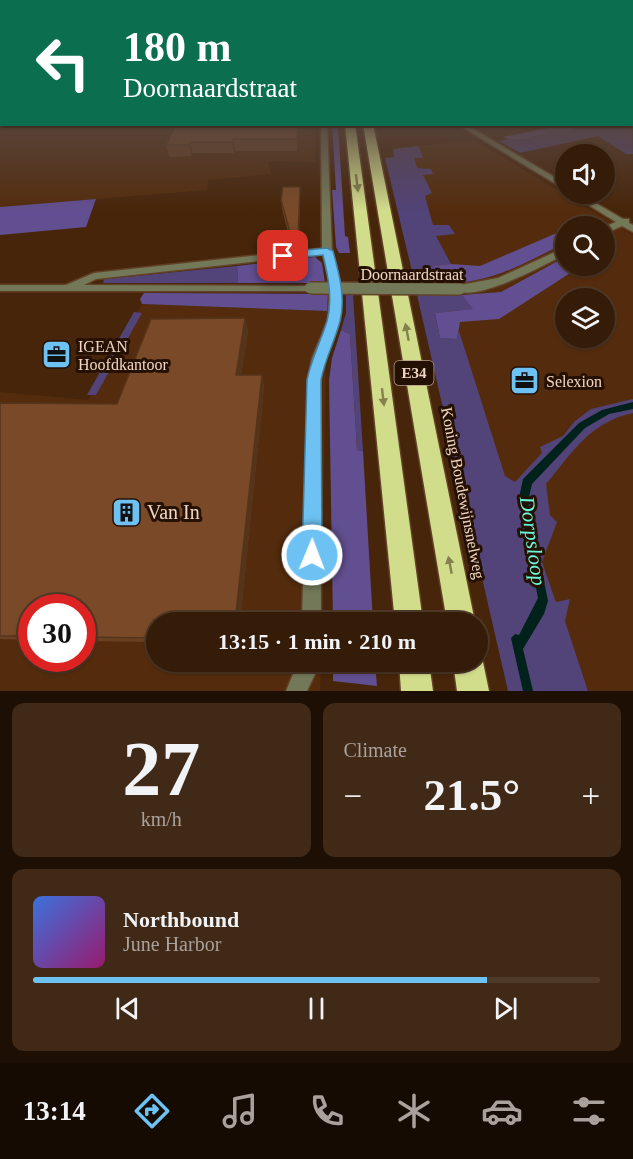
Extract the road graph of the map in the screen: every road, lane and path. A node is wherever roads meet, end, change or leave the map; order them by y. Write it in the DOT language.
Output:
graph roads {
  1 [pos="325,146"];
  2 [pos="353,146"];
  3 [pos="372,146"];
  4 [pos="497,146"];
  5 [pos="555,181"];
  6 [pos="592,204"];
  7 [pos="633,220"];
  8 [pos="622,222"];
  9 [pos="615,226"];
  10 [pos="633,229"];
  11 [pos="327,251"];
  12 [pos="555,255"];
  13 [pos="70,287"];
  14 [pos="0,288"];
  15 [pos="311,612"];
  16 [pos="408,612"];
  17 [pos="459,612"];
  18 [pos="306,672"];
  19 [pos="415,672"];
  20 [pos="470,672"];
  21 [pos="296,691"];
  22 [pos="417,691"];
  23 [pos="473,691"];
  1 -- 11 [label="street"];
  2 -- 16 [label="highway, E34, one-way"];
  17 -- 3 [label="highway, Koning Boudewijnsnelweg / E34, one-way"];
  4 -- 5 [label="street"];
  6 -- 8 [label="street"];
  7 -- 8 [label="street"];
  8 -- 9 [label="street"];
  8 -- 10 [label="street"];
  11 -- 13 [label="street, Doornaardstraat"];
  11 -- 15 [label="street"];
  12 -- 13 [label="street, Doornaardstraat, bridge"];
  13 -- 14 [label="street, Doornaardstraat"];
  18 -- 21 [label="street"];
  19 -- 22 [label="highway"];
  20 -- 23 [label="highway"];
}
